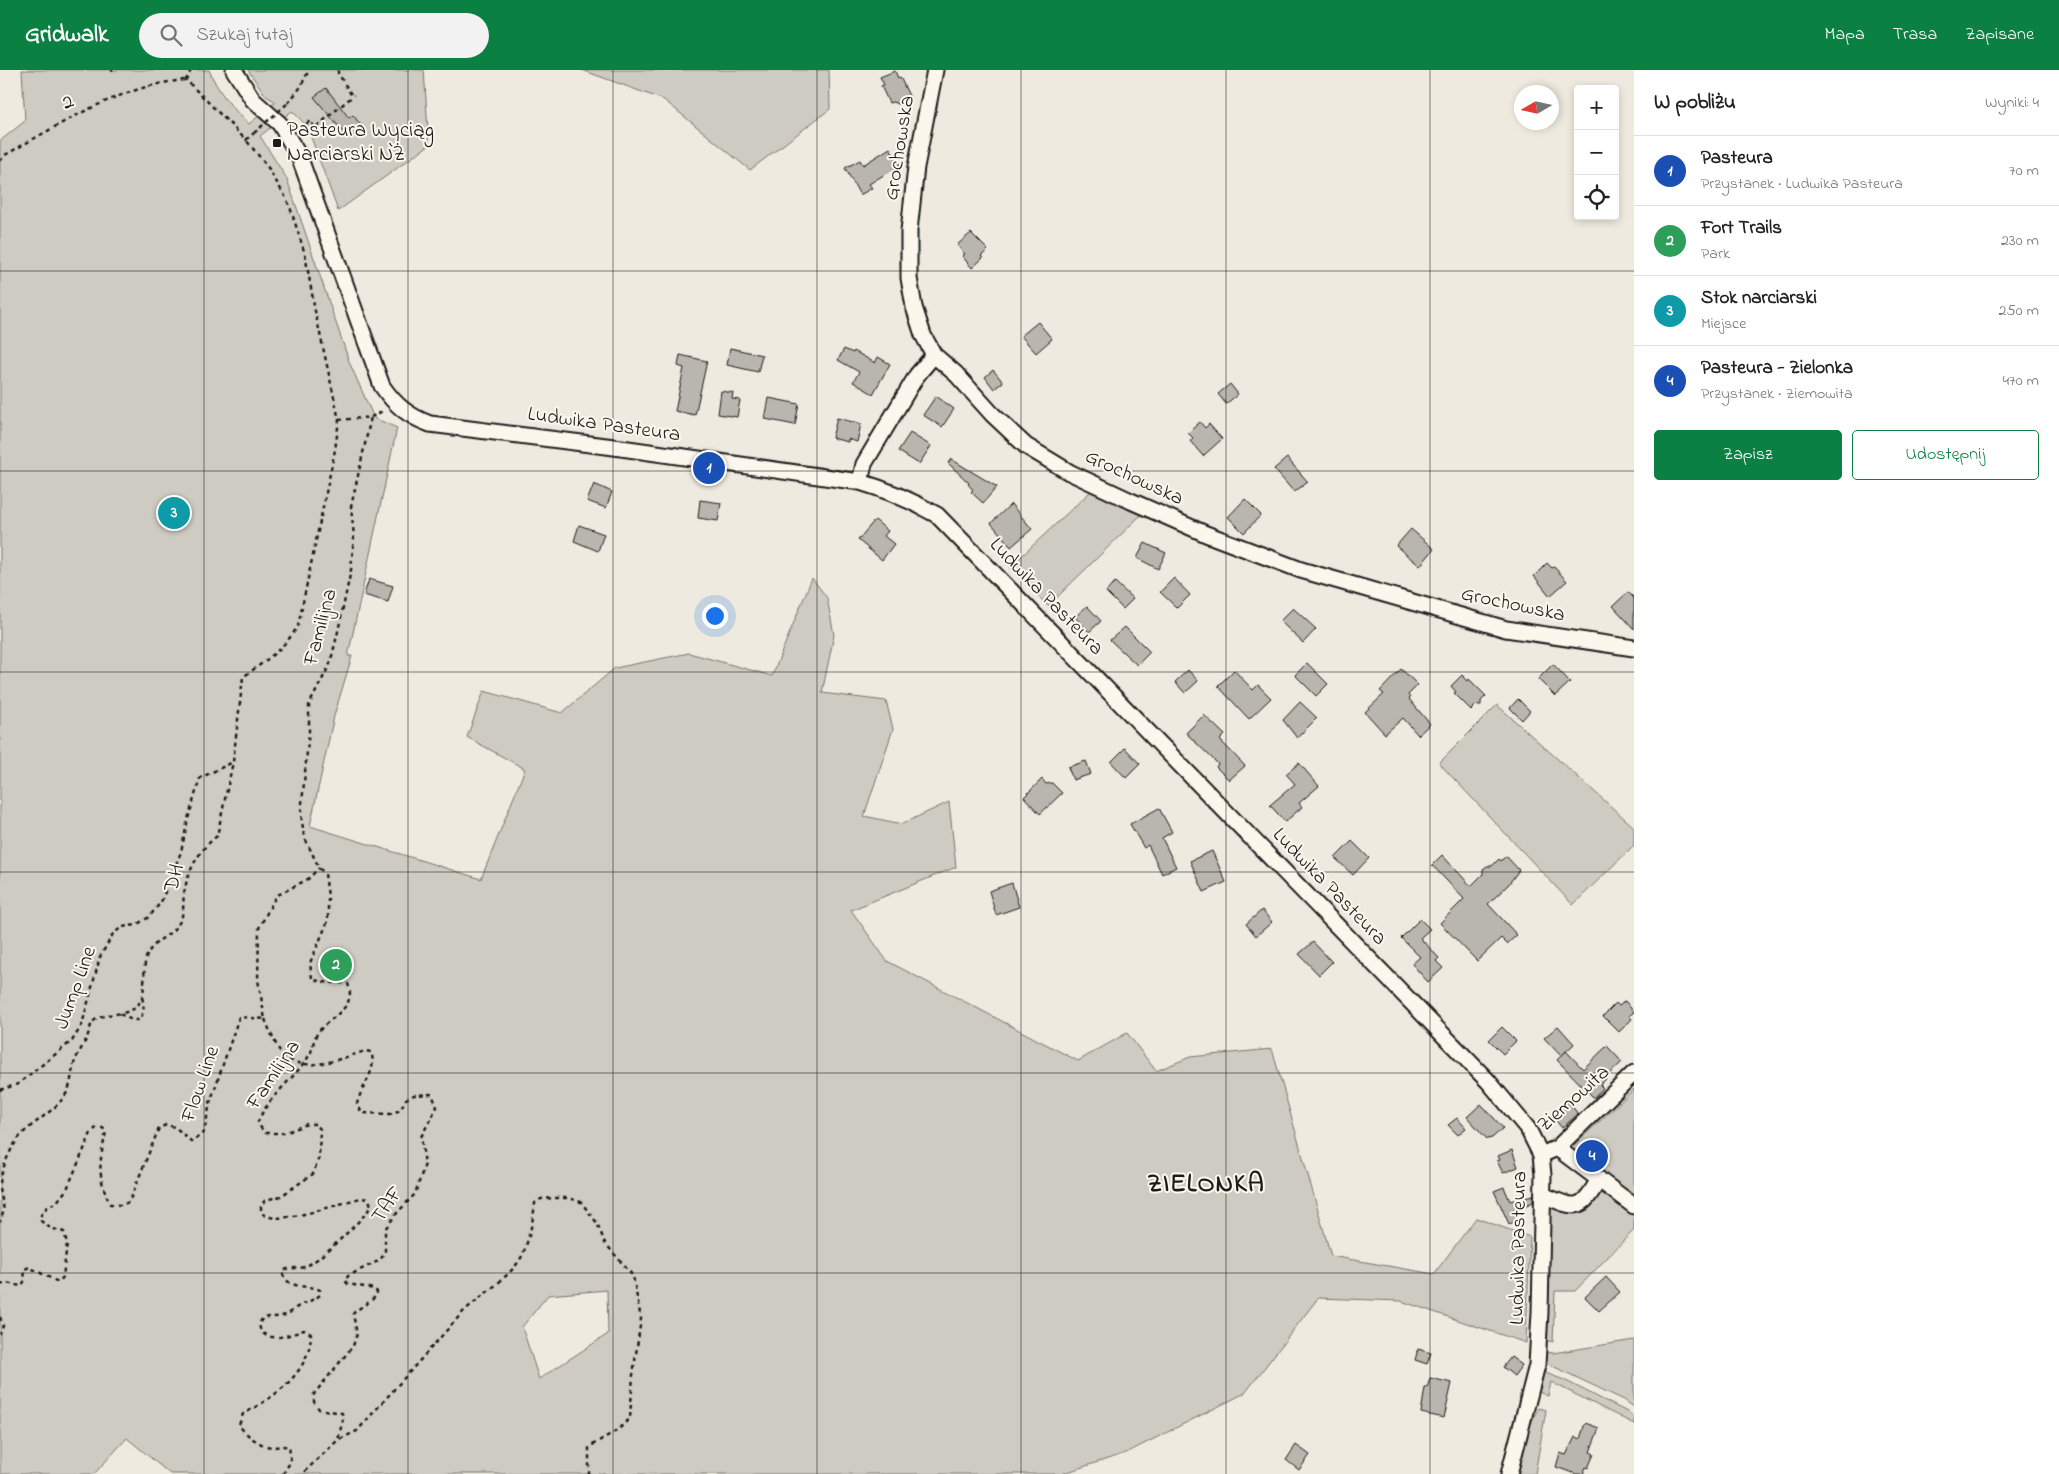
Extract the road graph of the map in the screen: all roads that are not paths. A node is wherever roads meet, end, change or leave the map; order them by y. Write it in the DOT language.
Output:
graph roads {
  1 [pos="234,70"];
  2 [pos="935,70"];
  3 [pos="934,355"];
  4 [pos="860,482"];
  5 [pos="1634,648"];
  6 [pos="1634,1073"];
  7 [pos="1558,1148"];
  8 [pos="1541,1155"];
  9 [pos="1599,1179"];
  10 [pos="1543,1195"];
  11 [pos="1634,1206"];
  12 [pos="1509,1474"];
  1 -- 4 [label="street, Ludwika Pasteura"];
  2 -- 3 [label="street, Grochowska"];
  3 -- 4 [label="street"];
  3 -- 5 [label="street, Grochowska"];
  4 -- 8 [label="street, Ludwika Pasteura"];
  6 -- 7 [label="street, Ziemowita"];
  7 -- 8 [label="street, Ziemowita"];
  7 -- 9 [label="street"];
  8 -- 10 [label="street, Ludwika Pasteura"];
  9 -- 10 [label="street"];
  9 -- 11 [label="street"];
  10 -- 12 [label="street, Ludwika Pasteura"];
}
